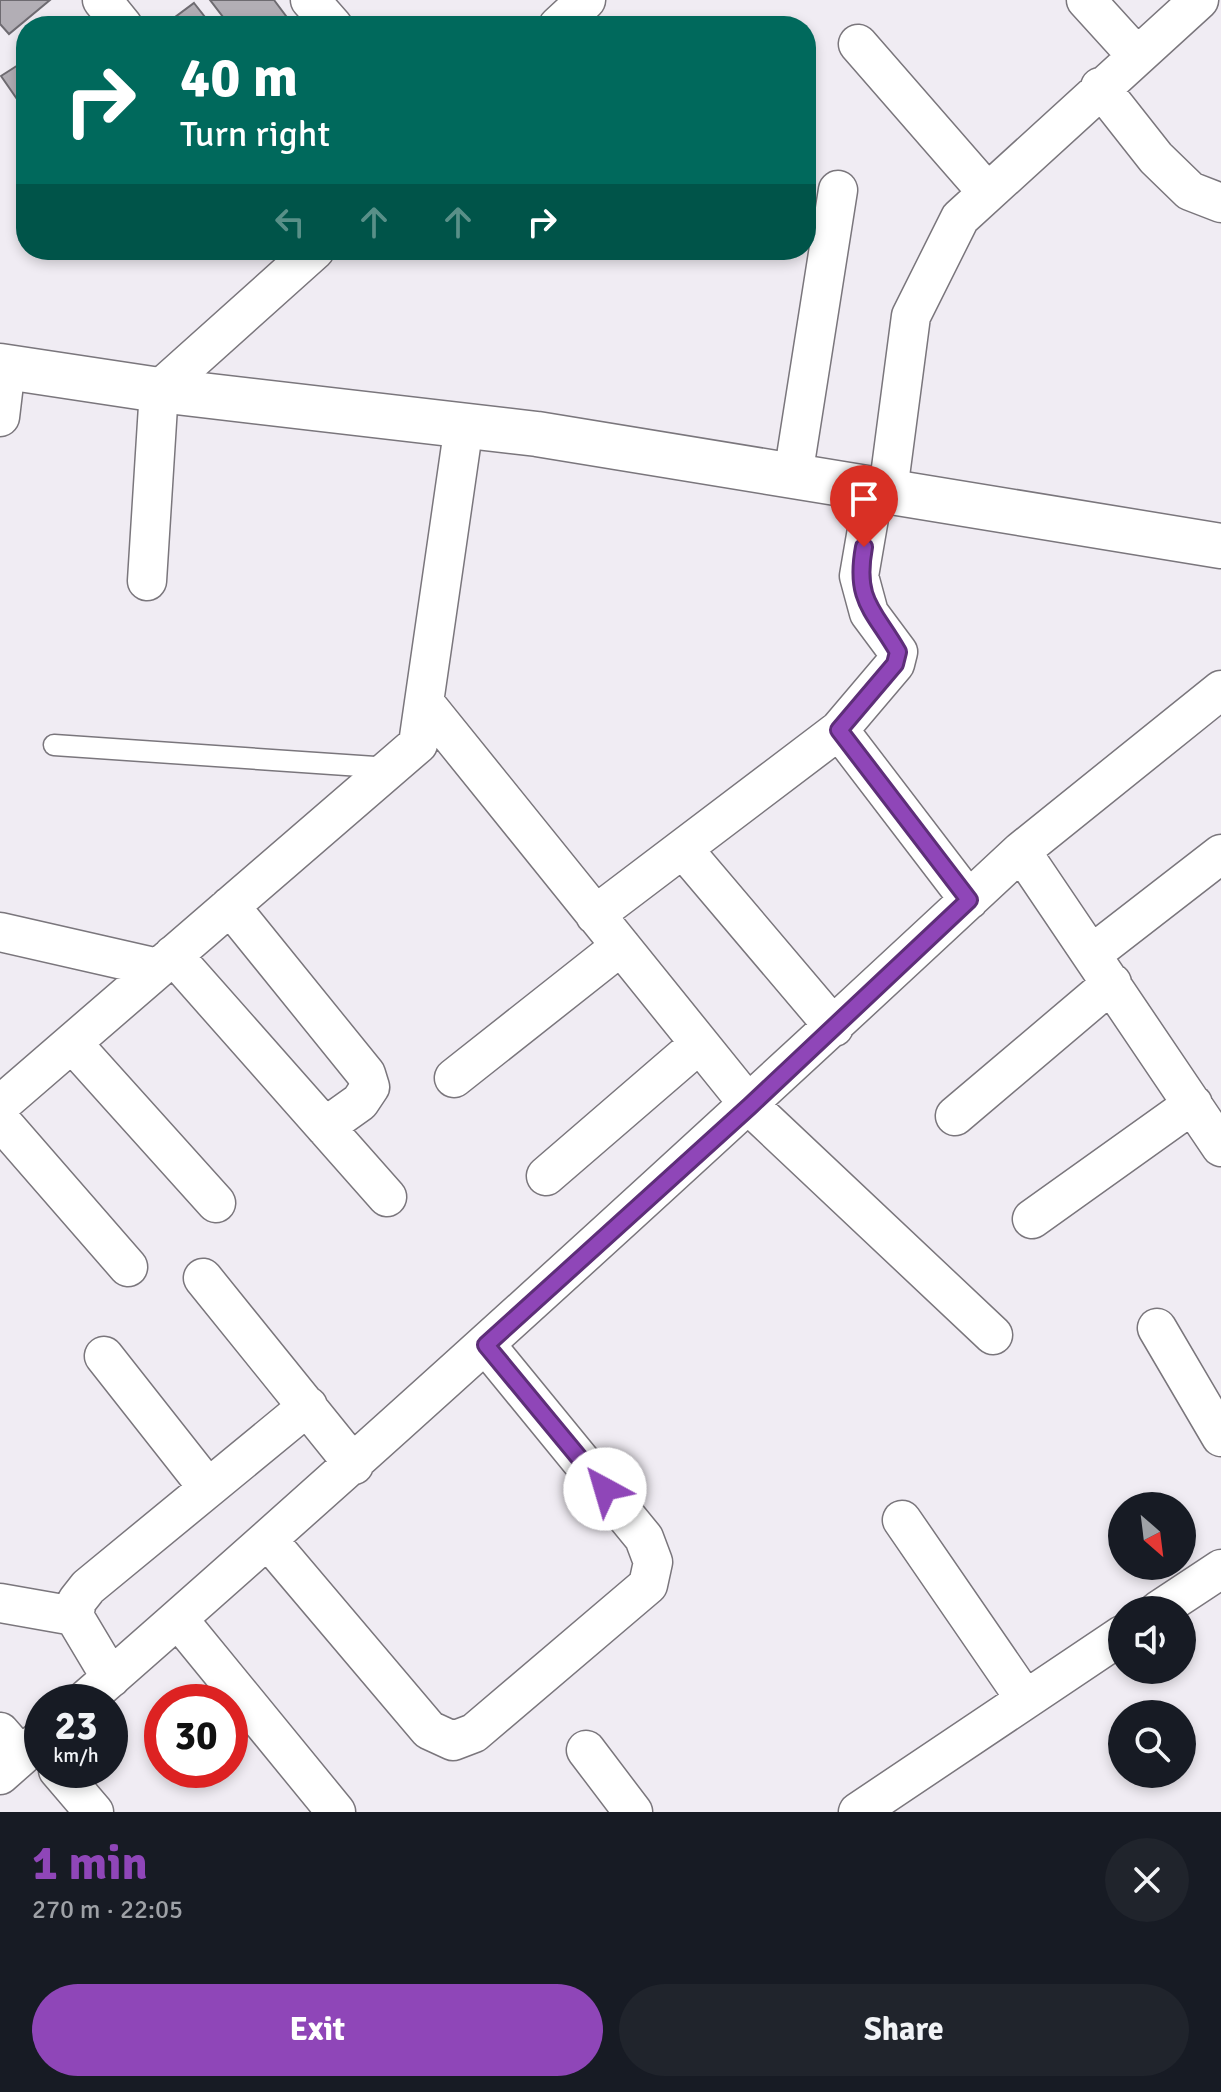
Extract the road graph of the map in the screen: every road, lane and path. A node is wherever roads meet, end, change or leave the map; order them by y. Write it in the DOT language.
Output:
graph roads {
  1 [pos="310,0"];
  2 [pos="586,0"];
  3 [pos="1086,0"];
  4 [pos="1199,0"];
  5 [pos="324,16"];
  6 [pos="569,16"];
  7 [pos="858,44"];
  8 [pos="1136,55"];
  9 [pos="1100,87"];
  10 [pos="838,190"];
  11 [pos="987,192"];
  12 [pos="1221,203"];
  13 [pos="304,260"];
  14 [pos="3,366"];
  15 [pos="159,390"];
  16 [pos="0,417"];
  17 [pos="464,425"];
  18 [pos="793,476"];
  19 [pos="881,490"];
  20 [pos="1221,546"];
  21 [pos="147,581"];
  22 [pos="1221,690"];
  23 [pos="424,702"];
  24 [pos="839,730"];
  25 [pos="54,745"];
  26 [pos="390,768"];
  27 [pos="683,849"];
  28 [pos="1021,851"];
  29 [pos="1221,854"];
  30 [pos="969,900"];
  31 [pos="230,906"];
  32 [pos="595,915"];
  33 [pos="0,932"];
  34 [pos="621,946"];
  35 [pos="165,962"];
  36 [pos="1102,968"];
  37 [pos="834,1027"];
  38 [pos="72,1043"];
  39 [pos="699,1044"];
  40 [pos="454,1078"];
  41 [pos="8,1090"];
  42 [pos="1193,1104"];
  43 [pos="750,1106"];
  44 [pos="955,1116"];
  45 [pos="0,1120"];
  46 [pos="325,1127"];
  47 [pos="1221,1147"];
  48 [pos="546,1176"];
  49 [pos="387,1197"];
  50 [pos="216,1203"];
  51 [pos="1032,1219"];
  52 [pos="128,1267"];
  53 [pos="203,1278"];
  54 [pos="1157,1328"];
  55 [pos="993,1335"];
  56 [pos="486,1345"];
  57 [pos="104,1356"];
  58 [pos="308,1406"];
  59 [pos="1221,1437"];
  60 [pos="354,1465"];
  61 [pos="208,1488"];
  62 [pos="902,1520"];
  63 [pos="268,1540"];
  64 [pos="1221,1569"];
  65 [pos="1180,1596"];
  66 [pos="0,1603"];
  67 [pos="74,1616"];
  68 [pos="178,1619"];
  69 [pos="1108,1644"];
  70 [pos="95,1684"];
  71 [pos="104,1684"];
  72 [pos="1025,1699"];
  73 [pos="586,1750"];
  74 [pos="68,1788"];
  75 [pos="94,1812"];
  76 [pos="336,1812"];
  77 [pos="633,1812"];
  78 [pos="858,1812"];
  1 -- 5 [label="street"];
  2 -- 6 [label="street"];
  3 -- 8 [label="street"];
  4 -- 8 [label="street"];
  7 -- 11 [label="street"];
  8 -- 9 [label="street"];
  9 -- 11 [label="street"];
  9 -- 12 [label="street"];
  10 -- 18 [label="street"];
  11 -- 19 [label="street"];
  13 -- 15 [label="street"];
  14 -- 15 [label="main road"];
  14 -- 16 [label="street"];
  15 -- 17 [label="main road"];
  15 -- 21 [label="street"];
  17 -- 18 [label="main road"];
  17 -- 23 [label="street"];
  18 -- 19 [label="main road"];
  19 -- 20 [label="main road"];
  19 -- 24 [label="street"];
  22 -- 28 [label="street"];
  23 -- 26 [label="street"];
  23 -- 32 [label="street"];
  24 -- 27 [label="street"];
  24 -- 30 [label="street"];
  25 -- 26 [label="lane"];
  26 -- 31 [label="street"];
  27 -- 32 [label="street"];
  27 -- 37 [label="street"];
  28 -- 30 [label="street"];
  28 -- 36 [label="street"];
  29 -- 36 [label="street"];
  30 -- 37 [label="street"];
  31 -- 35 [label="street"];
  31 -- 46 [label="street"];
  32 -- 34 [label="street"];
  33 -- 35 [label="street"];
  34 -- 39 [label="street"];
  34 -- 40 [label="street"];
  35 -- 38 [label="street"];
  35 -- 46 [label="street"];
  36 -- 42 [label="street"];
  36 -- 44 [label="street"];
  37 -- 43 [label="street"];
  38 -- 41 [label="street"];
  38 -- 50 [label="street"];
  39 -- 43 [label="street"];
  39 -- 48 [label="street"];
  42 -- 47 [label="street"];
  42 -- 51 [label="street"];
  43 -- 55 [label="street"];
  43 -- 56 [label="street"];
  45 -- 52 [label="street"];
  46 -- 49 [label="street"];
  53 -- 58 [label="street"];
  54 -- 59 [label="street"];
  56 -- 60 [label="street"];
  56 -- 63 [label="street"];
  57 -- 61 [label="street"];
  58 -- 60 [label="street"];
  58 -- 61 [label="street"];
  60 -- 63 [label="street"];
  61 -- 67 [label="street"];
  62 -- 72 [label="street"];
  63 -- 68 [label="street"];
  64 -- 65 [label="street"];
  66 -- 67 [label="street"];
  67 -- 70 [label="street"];
  68 -- 71 [label="street"];
  68 -- 76 [label="street"];
  69 -- 72 [label="street"];
  72 -- 78 [label="street"];
  73 -- 77 [label="street"];
  74 -- 75 [label="street"];
}
